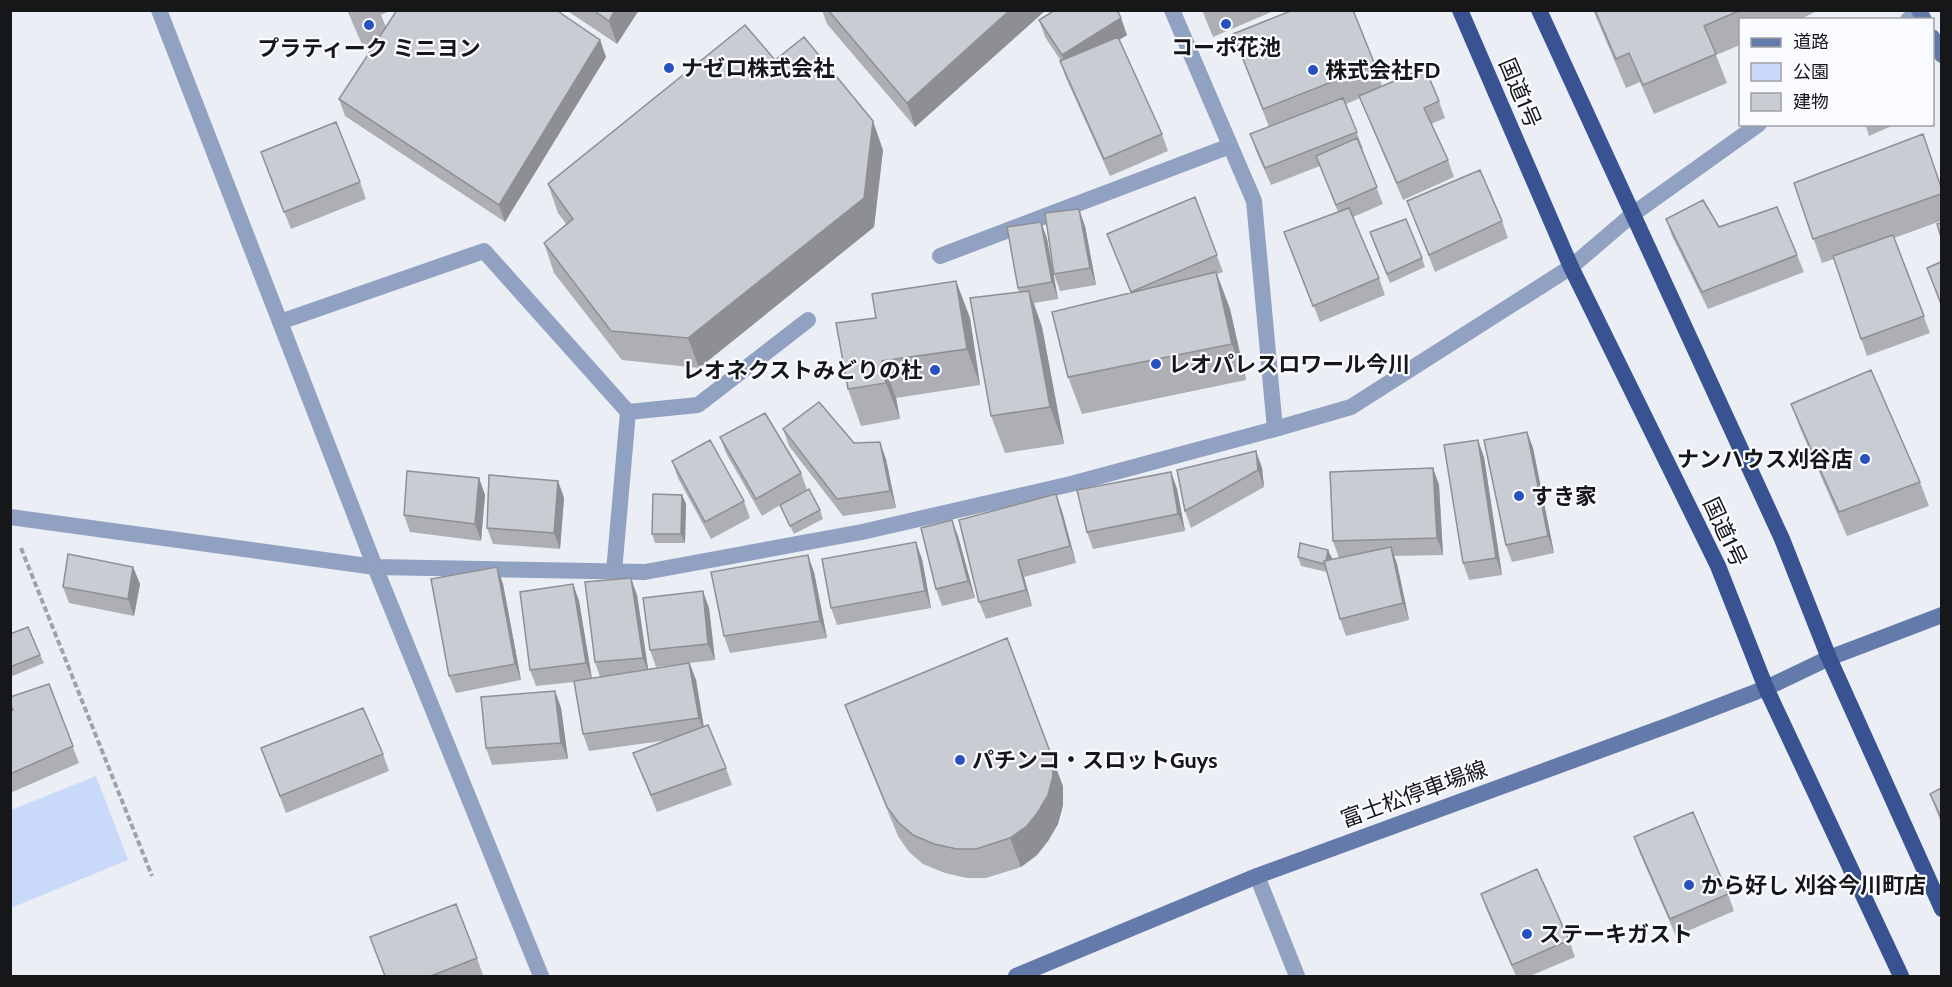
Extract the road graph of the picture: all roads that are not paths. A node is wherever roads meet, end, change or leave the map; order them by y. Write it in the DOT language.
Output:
graph roads {
  1 [pos="159,10"];
  2 [pos="1172,10"];
  3 [pos="1460,10"];
  4 [pos="1539,10"];
  5 [pos="1934,41"];
  6 [pos="1941,55"];
  7 [pos="1756,126"];
  8 [pos="1230,146"];
  9 [pos="1633,213"];
  10 [pos="940,256"];
  11 [pos="1571,267"];
  12 [pos="808,320"];
  13 [pos="280,321"];
  14 [pos="628,412"];
  15 [pos="1275,429"];
  16 [pos="10,517"];
  17 [pos="375,567"];
  18 [pos="614,572"];
  19 [pos="1941,615"];
  20 [pos="1829,657"];
  21 [pos="1766,688"];
  22 [pos="1257,876"];
  23 [pos="1941,909"];
  24 [pos="541,976"];
  25 [pos="1016,976"];
  26 [pos="1297,976"];
  27 [pos="1901,976"];
  1 -- 13 [label="street"];
  2 -- 8 [label="street"];
  3 -- 11 [label="highway, 国道1号"];
  4 -- 9 [label="highway"];
  5 -- 6 [label="main road"];
  7 -- 9 [label="street"];
  8 -- 10 [label="street"];
  8 -- 15 [label="street"];
  9 -- 11 [label="street"];
  9 -- 20 [label="highway"];
  11 -- 15 [label="street"];
  11 -- 21 [label="highway, 国道1号"];
  12 -- 14 [label="street"];
  13 -- 14 [label="street"];
  13 -- 17 [label="street"];
  14 -- 18 [label="street"];
  15 -- 18 [label="street"];
  16 -- 17 [label="street"];
  17 -- 18 [label="street"];
  17 -- 24 [label="street"];
  19 -- 20 [label="main road, 富士松停車場線"];
  20 -- 21 [label="main road, 富士松停車場線"];
  20 -- 23 [label="highway"];
  21 -- 22 [label="main road, 富士松停車場線"];
  21 -- 27 [label="highway, 国道1号"];
  22 -- 25 [label="main road, 富士松停車場線"];
  22 -- 26 [label="street"];
}
